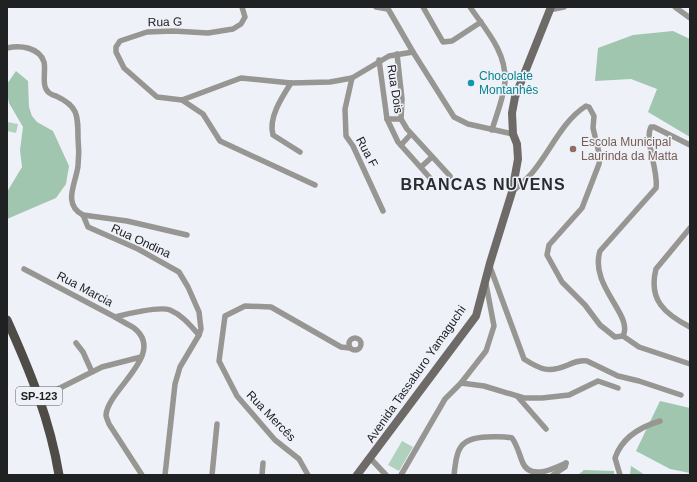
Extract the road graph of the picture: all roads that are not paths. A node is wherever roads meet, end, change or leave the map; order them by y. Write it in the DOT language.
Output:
graph roads {
  1 [pos="242,7"];
  2 [pos="376,7"];
  3 [pos="423,7"];
  4 [pos="470,7"];
  5 [pos="564,7"];
  6 [pos="675,7"];
  7 [pos="387,8"];
  8 [pos="550,8"];
  9 [pos="690,18"];
  10 [pos="480,22"];
  11 [pos="7,48"];
  12 [pos="413,52"];
  13 [pos="397,54"];
  14 [pos="379,60"];
  15 [pos="352,78"];
  16 [pos="290,82"];
  17 [pos="182,100"];
  18 [pos="387,119"];
  19 [pos="401,119"];
  20 [pos="492,130"];
  21 [pos="411,134"];
  22 [pos="513,134"];
  23 [pos="401,144"];
  24 [pos="690,145"];
  25 [pos="300,152"];
  26 [pos="432,157"];
  27 [pos="421,167"];
  28 [pos="450,176"];
  29 [pos="432,179"];
  30 [pos="315,185"];
  31 [pos="512,192"];
  32 [pos="383,211"];
  33 [pos="83,215"];
  34 [pos="690,228"];
  35 [pos="187,235"];
  36 [pos="489,264"];
  37 [pos="24,269"];
  38 [pos="485,280"];
  39 [pos="114,317"];
  40 [pos="7,320"];
  41 [pos="690,327"];
  42 [pos="198,335"];
  43 [pos="623,336"];
  44 [pos="76,343"];
  45 [pos="350,348"];
  46 [pos="141,357"];
  47 [pos="690,364"];
  48 [pos="92,372"];
  49 [pos="461,383"];
  50 [pos="618,388"];
  51 [pos="681,395"];
  52 [pos="518,397"];
  53 [pos="40,398"];
  54 [pos="660,421"];
  55 [pos="217,424"];
  56 [pos="546,429"];
  57 [pos="371,459"];
  58 [pos="263,463"];
  59 [pos="59,475"];
  60 [pos="142,475"];
  61 [pos="165,475"];
  62 [pos="212,475"];
  63 [pos="262,475"];
  64 [pos="308,475"];
  65 [pos="357,475"];
  66 [pos="386,475"];
  67 [pos="401,475"];
  68 [pos="454,475"];
  69 [pos="553,475"];
  70 [pos="620,475"];
  1 -- 17 [label="street, Rua G"];
  2 -- 7 [label="street"];
  3 -- 10 [label="street"];
  4 -- 10 [label="street"];
  5 -- 8 [label="street"];
  6 -- 9 [label="street"];
  7 -- 12 [label="street"];
  8 -- 22 [label="street, Avenida Tassaburo Yamaguchi"];
  10 -- 20 [label="street"];
  11 -- 33 [label="street, Rua Ondina"];
  12 -- 13 [label="street"];
  12 -- 20 [label="street"];
  13 -- 14 [label="street"];
  13 -- 19 [label="street"];
  14 -- 15 [label="street"];
  14 -- 18 [label="street, Rua Dois"];
  15 -- 16 [label="street"];
  15 -- 32 [label="street, Rua F"];
  16 -- 17 [label="street"];
  16 -- 25 [label="street"];
  17 -- 30 [label="street"];
  18 -- 19 [label="street"];
  18 -- 23 [label="street, Rua Dois"];
  19 -- 21 [label="street"];
  20 -- 22 [label="street"];
  21 -- 23 [label="street"];
  21 -- 26 [label="street"];
  22 -- 31 [label="street, Avenida Tassaburo Yamaguchi"];
  23 -- 27 [label="street, Rua Dois"];
  24 -- 43 [label="street"];
  26 -- 27 [label="street"];
  26 -- 28 [label="street"];
  27 -- 29 [label="street, Rua Dois"];
  31 -- 36 [label="street, Avenida Tassaburo Yamaguchi"];
  31 -- 43 [label="street"];
  33 -- 35 [label="street, Rua Ondina"];
  33 -- 42 [label="street, Rua Ondina"];
  34 -- 41 [label="street"];
  36 -- 38 [label="street, Avenida Tassaburo Yamaguchi"];
  36 -- 51 [label="street"];
  37 -- 39 [label="street, Rua Marcia"];
  38 -- 49 [label="street"];
  38 -- 57 [label="street, Avenida Tassaburo Yamaguchi"];
  39 -- 42 [label="street, Rua Marcia"];
  39 -- 46 [label="street"];
  40 -- 53 [label="main road, SP-123"];
  42 -- 61 [label="street"];
  43 -- 47 [label="street"];
  44 -- 48 [label="street"];
  45 -- 64 [label="street, Rua Mercês"];
  46 -- 48 [label="street"];
  46 -- 60 [label="street"];
  48 -- 53 [label="street"];
  49 -- 52 [label="street"];
  49 -- 67 [label="street"];
  50 -- 52 [label="street"];
  52 -- 56 [label="street"];
  53 -- 59 [label="main road, SP-123"];
  54 -- 70 [label="street"];
  55 -- 62 [label="street"];
  57 -- 65 [label="street, Avenida Tassaburo Yamaguchi"];
  57 -- 66 [label="street"];
  58 -- 63 [label="street"];
  68 -- 69 [label="street"];
}
